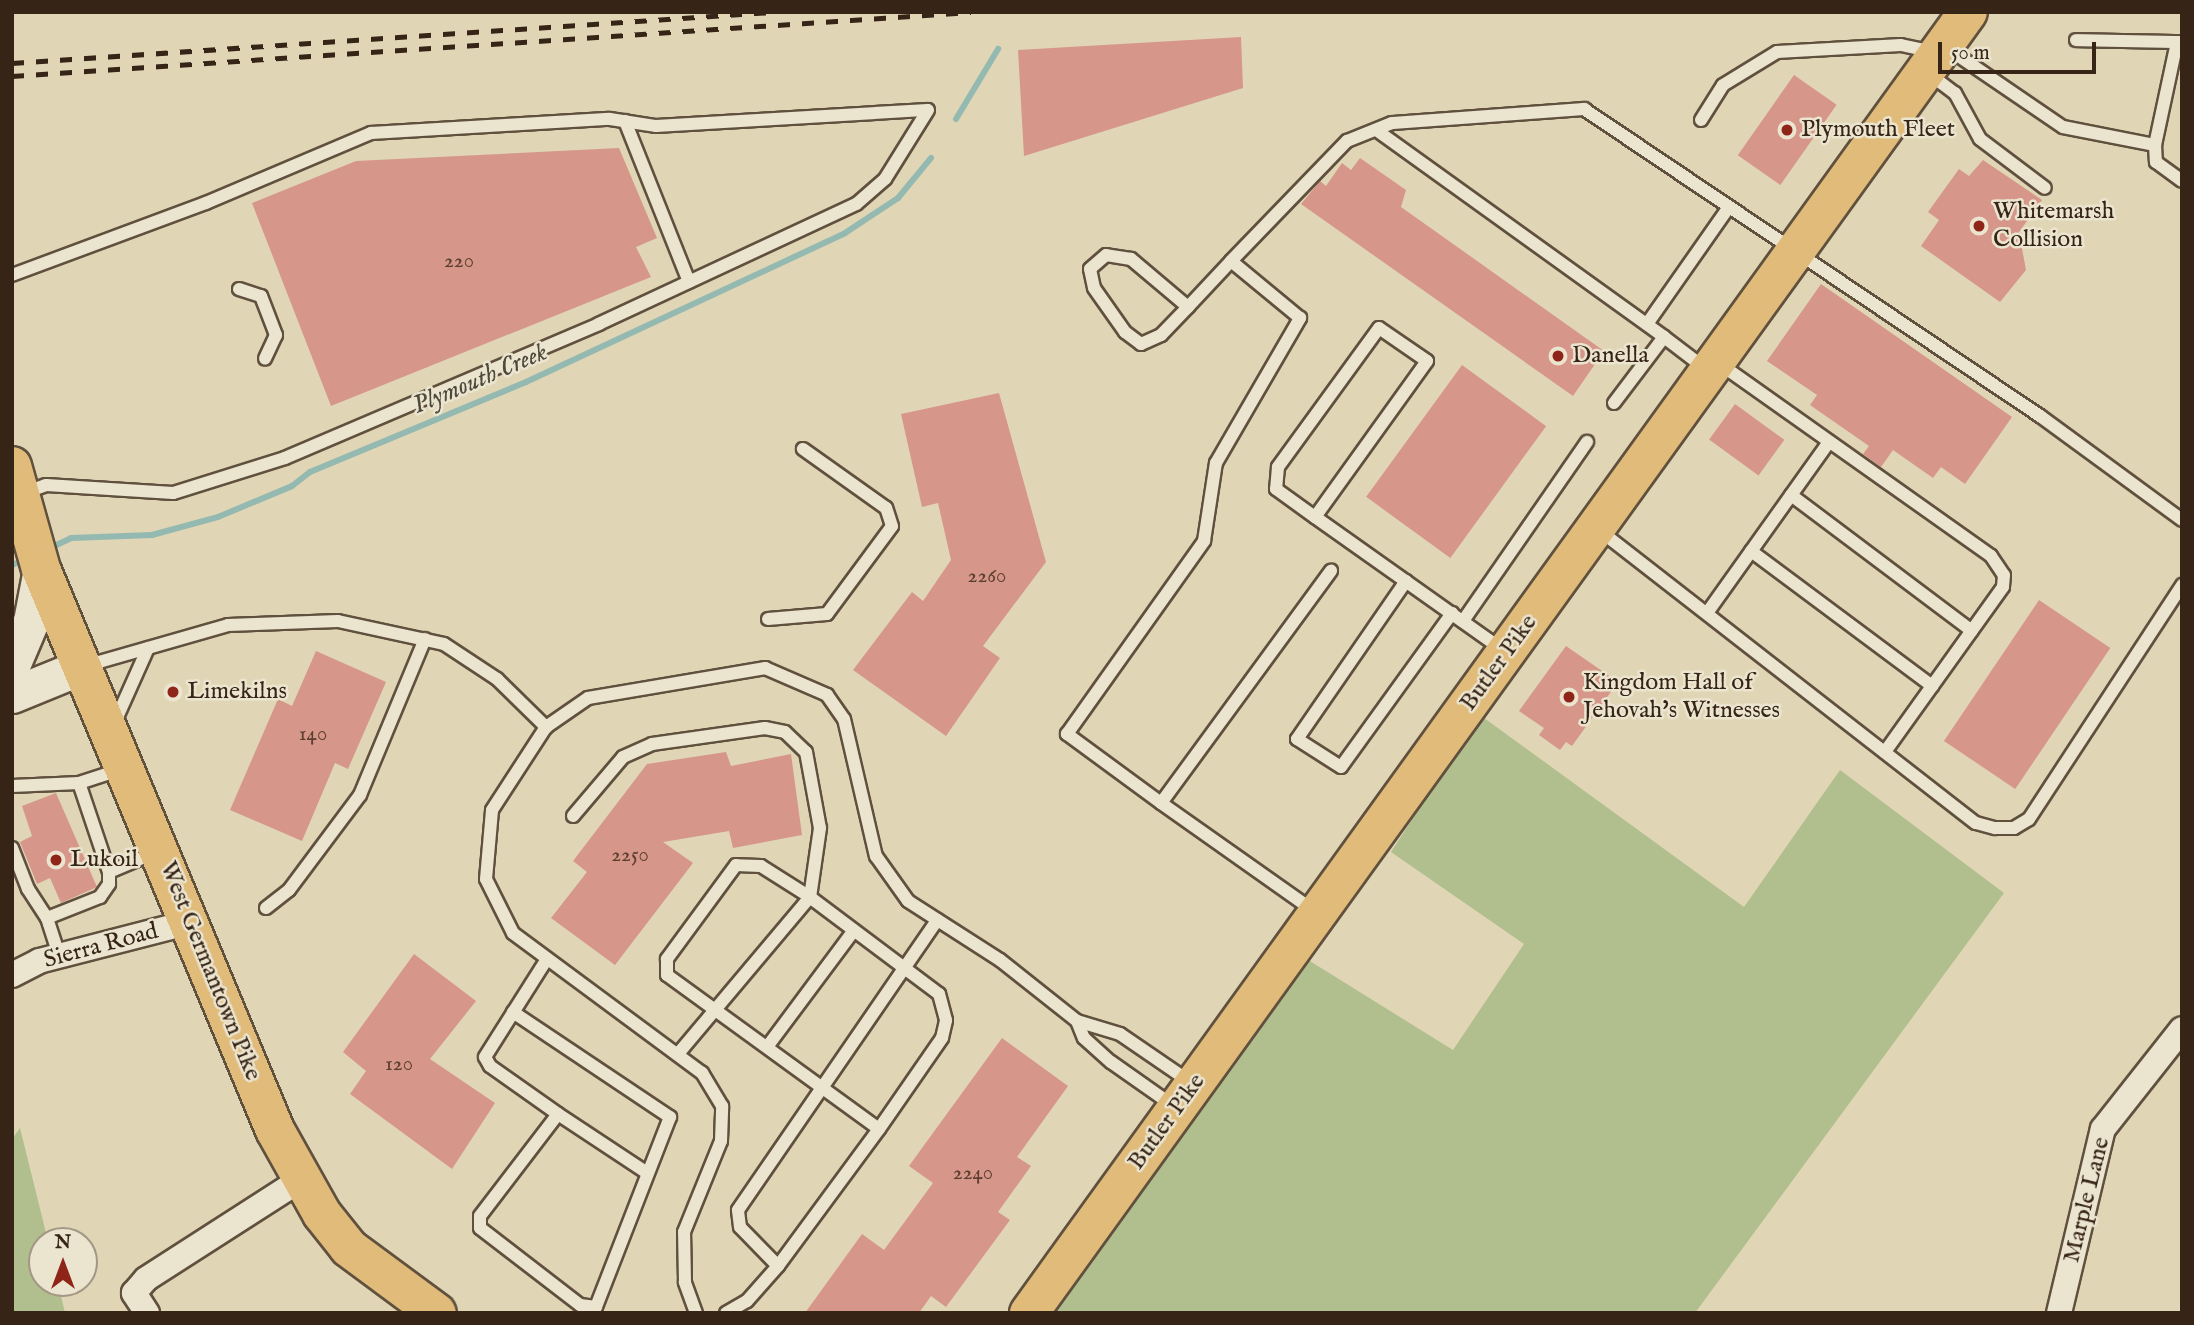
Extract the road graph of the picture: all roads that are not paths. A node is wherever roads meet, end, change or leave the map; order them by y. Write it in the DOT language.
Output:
graph roads {
  1 [pos="1968,12"];
  2 [pos="2076,40"];
  3 [pos="2179,42"];
  4 [pos="1936,57"];
  5 [pos="1701,120"];
  6 [pos="625,121"];
  7 [pos="1379,132"];
  8 [pos="2155,145"];
  9 [pos="2182,181"];
  10 [pos="2045,188"];
  11 [pos="1729,207"];
  12 [pos="1796,251"];
  13 [pos="1231,261"];
  14 [pos="12,275"];
  15 [pos="689,282"];
  16 [pos="239,289"];
  17 [pos="1188,307"];
  18 [pos="1647,324"];
  19 [pos="1664,337"];
  20 [pos="265,359"];
  21 [pos="1712,366"];
  22 [pos="1614,403"];
  23 [pos="1587,442"];
  24 [pos="1829,442"];
  25 [pos="803,449"];
  26 [pos="1791,495"];
  27 [pos="1314,517"];
  28 [pos="24,519"];
  29 [pos="2182,520"];
  30 [pos="1596,527"];
  31 [pos="1751,551"];
  32 [pos="1331,571"];
  33 [pos="1406,581"];
  34 [pos="2182,585"];
  35 [pos="1451,613"];
  36 [pos="1707,613"];
  37 [pos="768,619"];
  38 [pos="1463,621"];
  39 [pos="1972,631"];
  40 [pos="425,639"];
  41 [pos="148,648"];
  42 [pos="1506,652"];
  43 [pos="81,667"];
  44 [pos="13,672"];
  45 [pos="1932,686"];
  46 [pos="546,727"];
  47 [pos="110,733"];
  48 [pos="1885,751"];
  49 [pos="123,768"];
  50 [pos="79,783"];
  51 [pos="12,786"];
  52 [pos="1161,803"];
  53 [pos="573,816"];
  54 [pos="12,848"];
  55 [pos="160,850"];
  56 [pos="109,872"];
  57 [pos="810,897"];
  58 [pos="266,908"];
  59 [pos="1317,914"];
  60 [pos="47,918"];
  61 [pos="937,920"];
  62 [pos="191,922"];
  63 [pos="852,933"];
  64 [pos="59,956"];
  65 [pos="547,959"];
  66 [pos="905,971"];
  67 [pos="12,975"];
  68 [pos="713,1008"];
  69 [pos="513,1012"];
  70 [pos="1077,1021"];
  71 [pos="2182,1029"];
  72 [pos="767,1047"];
  73 [pos="678,1054"];
  74 [pos="823,1088"];
  75 [pos="1185,1096"];
  76 [pos="558,1114"];
  77 [pos="879,1129"];
  78 [pos="647,1173"];
  79 [pos="300,1180"];
  80 [pos="778,1266"];
  81 [pos="147,1313"];
  82 [pos="437,1313"];
  83 [pos="696,1313"];
  84 [pos="726,1313"];
  85 [pos="1029,1313"];
  86 [pos="2059,1313"];
  1 -- 4 [label="main road, Butler Pike"];
  2 -- 3 [label="lane"];
  3 -- 8 [label="lane"];
  4 -- 5 [label="lane"];
  4 -- 8 [label="lane"];
  4 -- 10 [label="lane"];
  4 -- 12 [label="main road, Butler Pike"];
  6 -- 14 [label="lane"];
  6 -- 15 [label="lane"];
  6 -- 15 [label="lane"];
  7 -- 11 [label="lane"];
  7 -- 13 [label="lane"];
  7 -- 18 [label="lane"];
  8 -- 9 [label="lane"];
  11 -- 12 [label="lane"];
  11 -- 18 [label="lane"];
  12 -- 21 [label="main road, Butler Pike"];
  12 -- 29 [label="lane"];
  13 -- 17 [label="lane"];
  13 -- 52 [label="lane"];
  15 -- 28 [label="lane"];
  16 -- 20 [label="lane"];
  17 -- 17 [label="lane"];
  18 -- 19 [label="lane"];
  19 -- 21 [label="lane"];
  19 -- 22 [label="lane"];
  21 -- 24 [label="lane"];
  21 -- 30 [label="main road, Butler Pike"];
  23 -- 38 [label="lane"];
  24 -- 26 [label="lane"];
  24 -- 39 [label="lane"];
  25 -- 37 [label="lane"];
  26 -- 31 [label="lane"];
  26 -- 39 [label="lane"];
  27 -- 27 [label="lane"];
  27 -- 33 [label="lane"];
  28 -- 43 [label="main road, West Germantown Pike"];
  28 -- 44 [label="main road"];
  30 -- 36 [label="lane"];
  30 -- 42 [label="main road, Butler Pike"];
  31 -- 36 [label="lane"];
  31 -- 45 [label="lane"];
  32 -- 52 [label="lane"];
  33 -- 35 [label="lane"];
  33 -- 35 [label="lane"];
  34 -- 48 [label="lane"];
  35 -- 38 [label="lane"];
  36 -- 48 [label="lane"];
  38 -- 42 [label="lane"];
  39 -- 45 [label="lane"];
  40 -- 41 [label="lane"];
  40 -- 46 [label="lane"];
  40 -- 58 [label="lane"];
  41 -- 43 [label="lane"];
  41 -- 47 [label="lane"];
  42 -- 59 [label="main road, Butler Pike"];
  43 -- 44 [label="main road"];
  43 -- 47 [label="main road, West Germantown Pike"];
  45 -- 48 [label="lane"];
  46 -- 61 [label="lane"];
  46 -- 65 [label="lane"];
  47 -- 49 [label="main road, West Germantown Pike"];
  49 -- 50 [label="lane"];
  49 -- 55 [label="main road, West Germantown Pike"];
  50 -- 51 [label="lane"];
  50 -- 56 [label="lane"];
  52 -- 59 [label="lane"];
  53 -- 57 [label="lane"];
  54 -- 60 [label="lane"];
  55 -- 56 [label="lane"];
  55 -- 62 [label="main road, West Germantown Pike"];
  56 -- 60 [label="lane"];
  57 -- 63 [label="lane"];
  57 -- 68 [label="lane"];
  57 -- 68 [label="lane"];
  59 -- 75 [label="main road, Butler Pike"];
  60 -- 64 [label="lane"];
  61 -- 66 [label="lane"];
  61 -- 70 [label="lane"];
  62 -- 64 [label="street, Sierra Road"];
  62 -- 79 [label="main road, West Germantown Pike"];
  63 -- 66 [label="lane"];
  63 -- 72 [label="lane"];
  64 -- 67 [label="street, Sierra Road"];
  65 -- 69 [label="lane"];
  65 -- 73 [label="lane"];
  66 -- 74 [label="lane"];
  66 -- 77 [label="lane"];
  68 -- 72 [label="lane"];
  68 -- 73 [label="lane"];
  69 -- 76 [label="lane"];
  69 -- 78 [label="lane"];
  70 -- 75 [label="lane"];
  70 -- 75 [label="lane"];
  71 -- 86 [label="street, Marple Lane"];
  72 -- 74 [label="lane"];
  73 -- 83 [label="lane"];
  74 -- 77 [label="lane"];
  74 -- 80 [label="lane"];
  75 -- 85 [label="main road, Butler Pike"];
  76 -- 78 [label="lane"];
  76 -- 78 [label="lane"];
  77 -- 80 [label="lane"];
  79 -- 81 [label="street"];
  79 -- 82 [label="main road, West Germantown Pike"];
  80 -- 84 [label="lane"];
}
